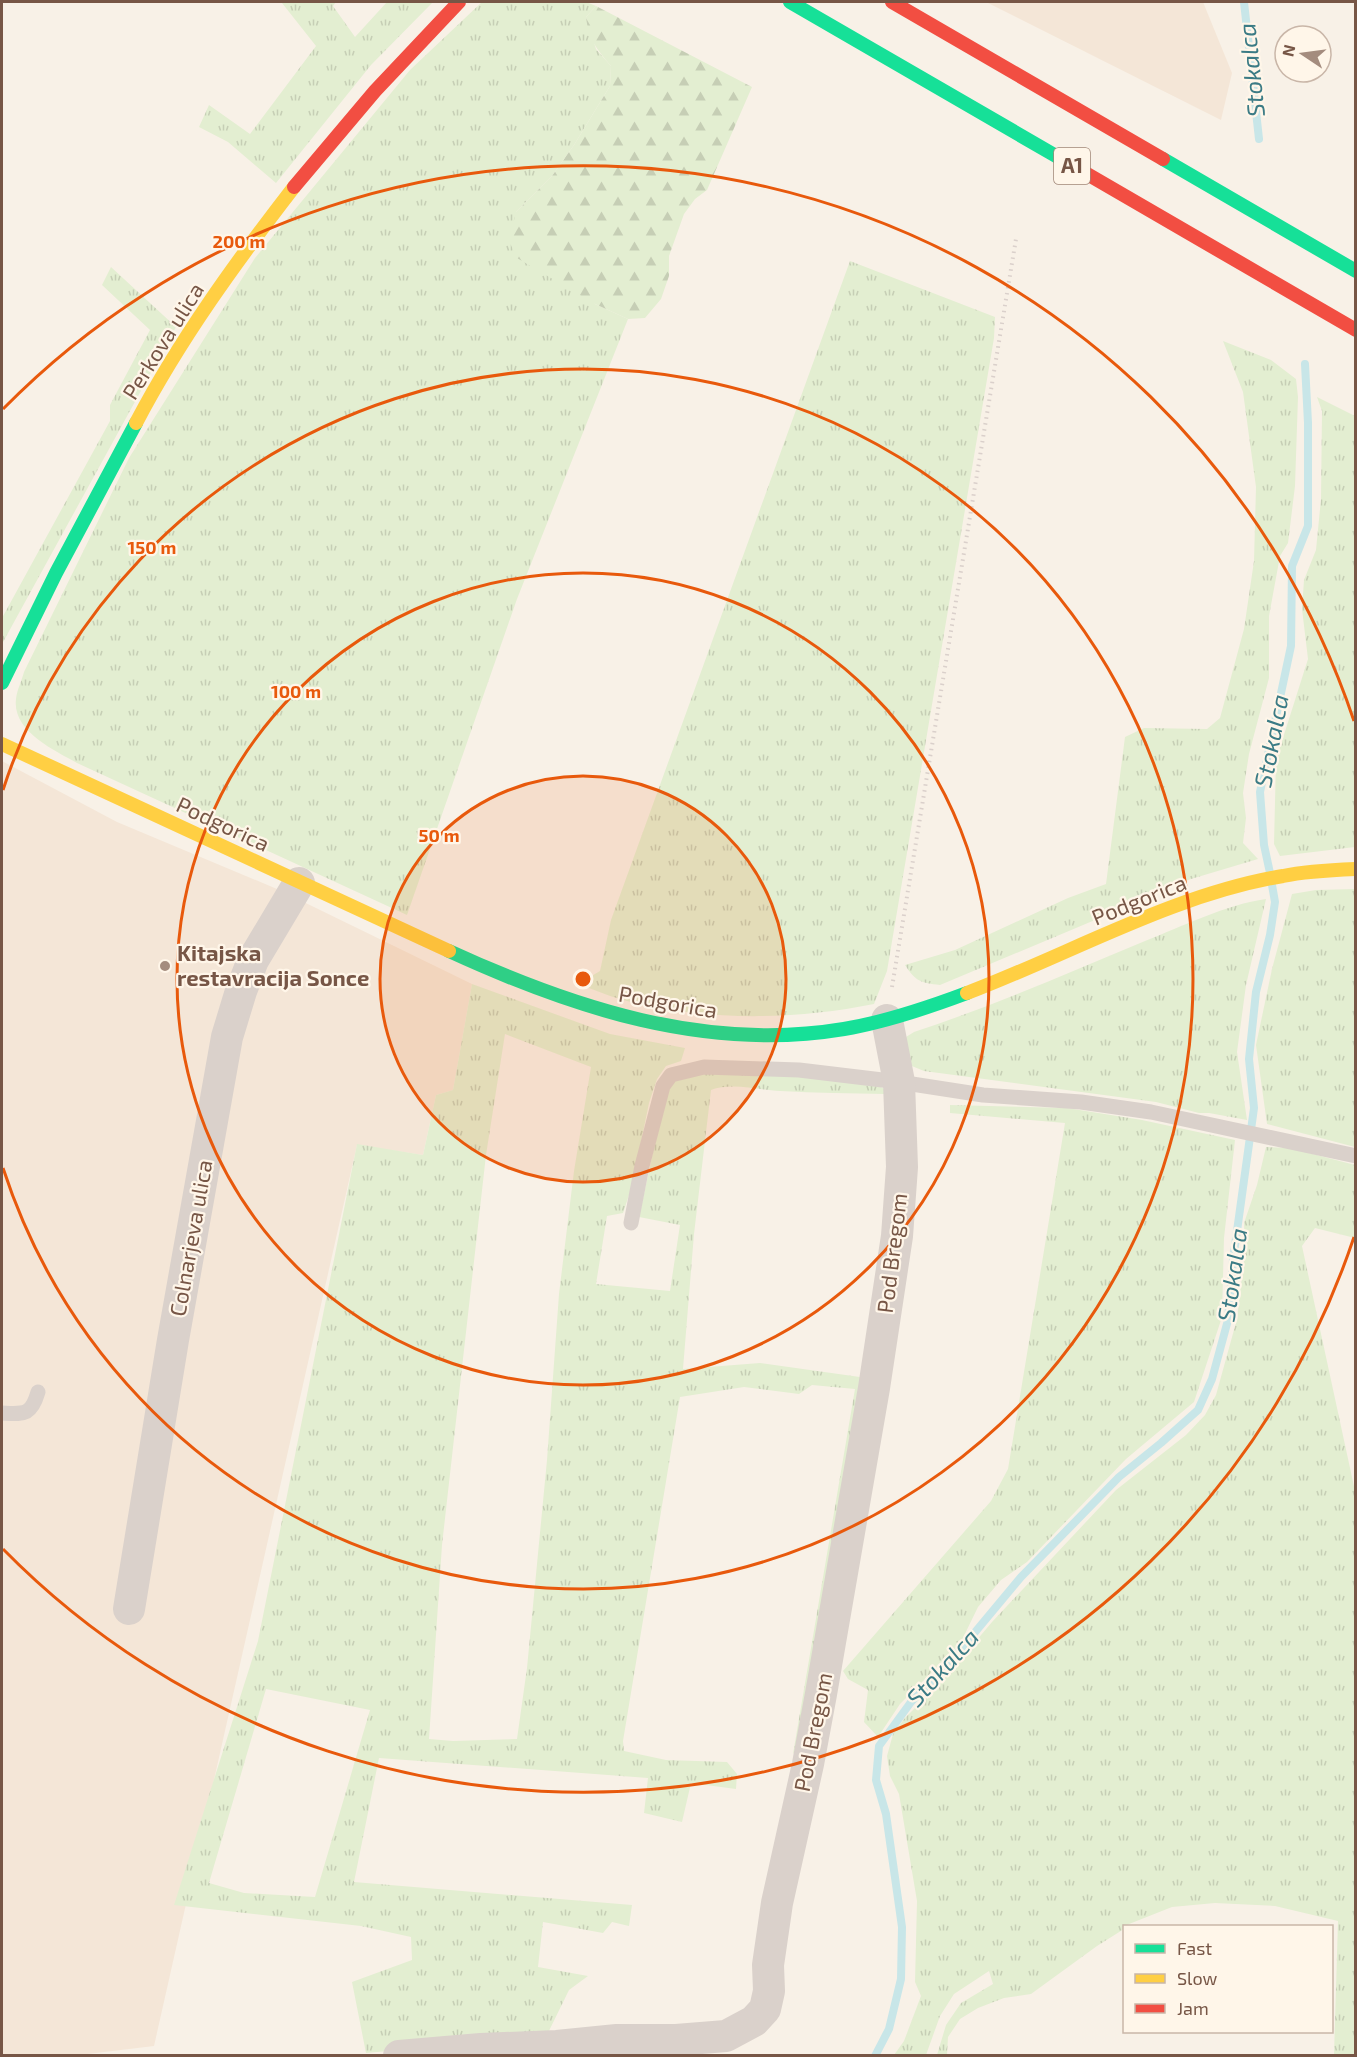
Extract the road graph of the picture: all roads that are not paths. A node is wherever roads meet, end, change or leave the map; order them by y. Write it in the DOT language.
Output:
graph roads {
  1 [pos="459,2"];
  2 [pos="790,2"];
  3 [pos="892,2"];
  4 [pos="1356,271"];
  5 [pos="1356,330"];
  6 [pos="2,683"];
  7 [pos="2,744"];
  8 [pos="1356,869"];
  9 [pos="299,883"];
  10 [pos="887,1020"];
  11 [pos="899,1082"];
  12 [pos="1356,1156"];
  13 [pos="631,1223"];
  14 [pos="38,1392"];
  15 [pos="2,1413"];
  16 [pos="129,1609"];
  17 [pos="399,2055"];
  1 -- 6 [label="main road, Perkova ulica"];
  2 -- 5 [label="main road, A1"];
  3 -- 4 [label="main road, A1"];
  7 -- 9 [label="main road, Podgorica"];
  8 -- 10 [label="main road, Podgorica"];
  9 -- 10 [label="main road, Podgorica"];
  9 -- 16 [label="street, Colnarjeva ulica"];
  10 -- 11 [label="street, Pod Bregom"];
  11 -- 12 [label="lane"];
  11 -- 13 [label="lane"];
  11 -- 17 [label="street, Pod Bregom"];
  14 -- 15 [label="lane"];
}
